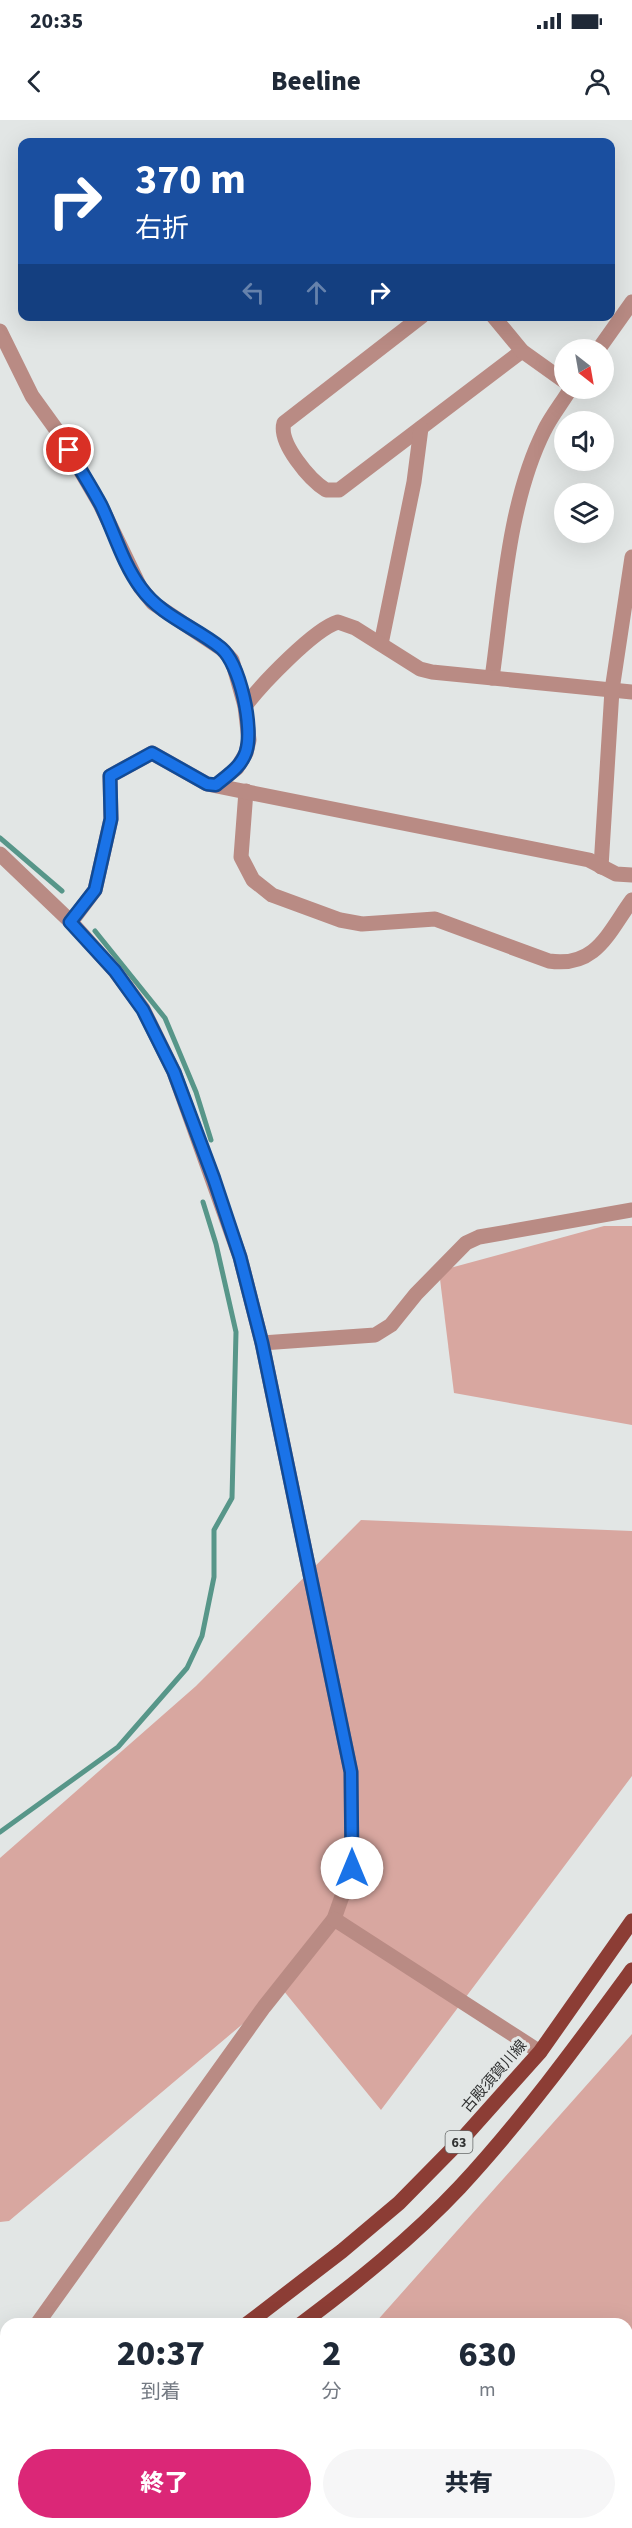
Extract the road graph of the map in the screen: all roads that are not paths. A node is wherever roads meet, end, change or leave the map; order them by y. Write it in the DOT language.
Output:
graph roads {
  1 [pos="632,302"];
  2 [pos="416,321"];
  3 [pos="497,321"];
  4 [pos="0,331"];
  5 [pos="606,339"];
  6 [pos="522,351"];
  7 [pos="554,374"];
  8 [pos="564,399"];
  9 [pos="421,428"];
  10 [pos="632,557"];
  11 [pos="381,644"];
  12 [pos="492,678"];
  13 [pos="612,690"];
  14 [pos="632,692"];
  15 [pos="245,706"];
  16 [pos="216,785"];
  17 [pos="246,791"];
  18 [pos="0,855"];
  19 [pos="601,867"];
  20 [pos="632,874"];
  21 [pos="632,900"];
  22 [pos="70,922"];
  23 [pos="632,1210"];
  24 [pos="262,1343"];
  25 [pos="334,1919"];
  26 [pos="632,1921"];
  27 [pos="632,1970"];
  28 [pos="540,2052"];
  29 [pos="41,2318"];
  30 [pos="255,2318"];
  31 [pos="309,2318"];
  1 -- 5 [label="street"];
  2 -- 9 [label="street"];
  3 -- 6 [label="street"];
  4 -- 15 [label="street"];
  6 -- 7 [label="street"];
  6 -- 9 [label="street"];
  8 -- 12 [label="street"];
  9 -- 11 [label="street"];
  10 -- 13 [label="street"];
  11 -- 12 [label="street"];
  11 -- 15 [label="street"];
  12 -- 13 [label="street"];
  13 -- 14 [label="street"];
  13 -- 19 [label="street"];
  15 -- 16 [label="street"];
  16 -- 17 [label="street"];
  16 -- 22 [label="street"];
  17 -- 19 [label="street"];
  17 -- 21 [label="street"];
  18 -- 22 [label="street"];
  19 -- 20 [label="street"];
  22 -- 24 [label="street"];
  23 -- 24 [label="street"];
  24 -- 25 [label="street"];
  25 -- 28 [label="street"];
  25 -- 29 [label="street"];
  26 -- 28 [label="main road, 古殿須賀川線 / 63"];
  27 -- 31 [label="main road, 63"];
  28 -- 30 [label="main road, 古殿須賀川線 / 63"];
}
